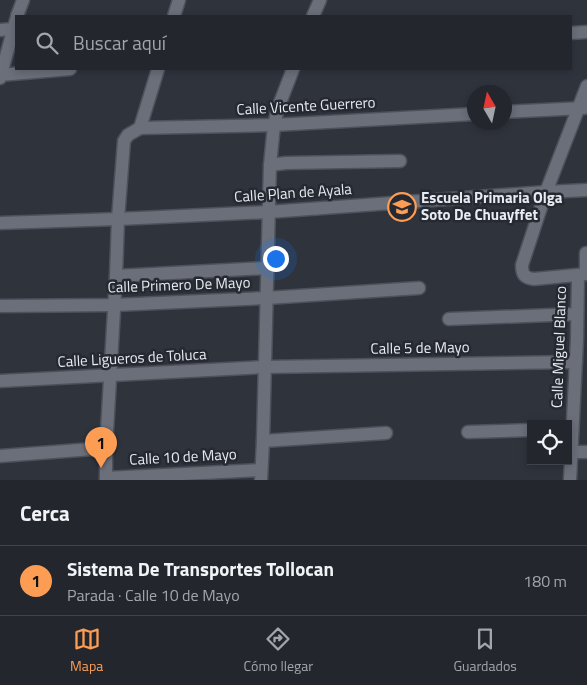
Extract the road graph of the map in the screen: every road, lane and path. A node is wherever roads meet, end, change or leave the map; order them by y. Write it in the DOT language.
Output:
graph roads {
  1 [pos="23,0"];
  2 [pos="180,0"];
  3 [pos="320,0"];
  4 [pos="18,15"];
  5 [pos="174,15"];
  6 [pos="313,15"];
  7 [pos="15,25"];
  8 [pos="0,30"];
  9 [pos="587,32"];
  10 [pos="572,33"];
  11 [pos="60,70"];
  12 [pos="158,70"];
  13 [pos="292,70"];
  14 [pos="0,76"];
  15 [pos="587,86"];
  16 [pos="582,108"];
  17 [pos="512,112"];
  18 [pos="467,114"];
  19 [pos="274,125"];
  20 [pos="140,128"];
  21 [pos="400,161"];
  22 [pos="270,165"];
  23 [pos="587,190"];
  24 [pos="546,192"];
  25 [pos="268,212"];
  26 [pos="118,219"];
  27 [pos="0,223"];
  28 [pos="586,253"];
  29 [pos="267,268"];
  30 [pos="584,275"];
  31 [pos="116,276"];
  32 [pos="419,288"];
  33 [pos="267,298"];
  34 [pos="114,305"];
  35 [pos="0,306"];
  36 [pos="577,314"];
  37 [pos="449,319"];
  38 [pos="582,338"];
  39 [pos="576,362"];
  40 [pos="265,367"];
  41 [pos="110,375"];
  42 [pos="581,375"];
  43 [pos="0,381"];
  44 [pos="572,420"];
  45 [pos="527,430"];
  46 [pos="468,432"];
  47 [pos="386,433"];
  48 [pos="263,441"];
  49 [pos="106,448"];
  50 [pos="572,452"];
  51 [pos="587,452"];
  52 [pos="0,456"];
  53 [pos="571,465"];
  54 [pos="261,475"];
  55 [pos="106,479"];
  56 [pos="570,480"];
  1 -- 4 [label="street"];
  2 -- 5 [label="street"];
  3 -- 6 [label="street"];
  7 -- 8 [label="street"];
  7 -- 14 [label="street"];
  9 -- 10 [label="street"];
  11 -- 14 [label="street"];
  12 -- 20 [label="street"];
  13 -- 19 [label="street"];
  15 -- 16 [label="street"];
  16 -- 17 [label="street"];
  16 -- 24 [label="street"];
  18 -- 19 [label="street, Calle Vicente Guerrero"];
  19 -- 20 [label="street, Calle Vicente Guerrero"];
  19 -- 22 [label="street"];
  20 -- 26 [label="street"];
  21 -- 22 [label="street"];
  22 -- 25 [label="street"];
  23 -- 24 [label="street, Calle Plan de Ayala"];
  24 -- 25 [label="street, Calle Plan de Ayala"];
  24 -- 30 [label="street"];
  25 -- 26 [label="street, Calle Plan de Ayala"];
  25 -- 29 [label="street"];
  26 -- 27 [label="street, Calle Plan de Ayala"];
  26 -- 31 [label="street"];
  28 -- 30 [label="street, Calle Miguel Blanco"];
  29 -- 31 [label="street"];
  29 -- 33 [label="street"];
  30 -- 36 [label="street, Calle Miguel Blanco"];
  31 -- 34 [label="street"];
  32 -- 33 [label="street, Calle Primero De Mayo"];
  33 -- 34 [label="street, Calle Primero De Mayo"];
  33 -- 40 [label="street"];
  34 -- 35 [label="street, Calle Primero De Mayo"];
  34 -- 41 [label="street"];
  36 -- 37 [label="street"];
  36 -- 38 [label="street, Calle Miguel Blanco"];
  38 -- 39 [label="street, Calle Miguel Blanco"];
  39 -- 40 [label="street, Calle 5 de Mayo"];
  39 -- 42 [label="street, Calle Miguel Blanco"];
  40 -- 41 [label="street, Calle Ligueros de Toluca"];
  40 -- 48 [label="street"];
  41 -- 43 [label="street, Calle Ligueros de Toluca"];
  41 -- 49 [label="street"];
  42 -- 44 [label="street, Calle Miguel Blanco"];
  45 -- 46 [label="street"];
  47 -- 48 [label="street"];
  48 -- 54 [label="street"];
  49 -- 52 [label="street"];
  49 -- 55 [label="street"];
  50 -- 51 [label="street"];
  53 -- 56 [label="street, Calle Miguel Blanco"];
  54 -- 55 [label="street, Calle 10 de Mayo"];
}
